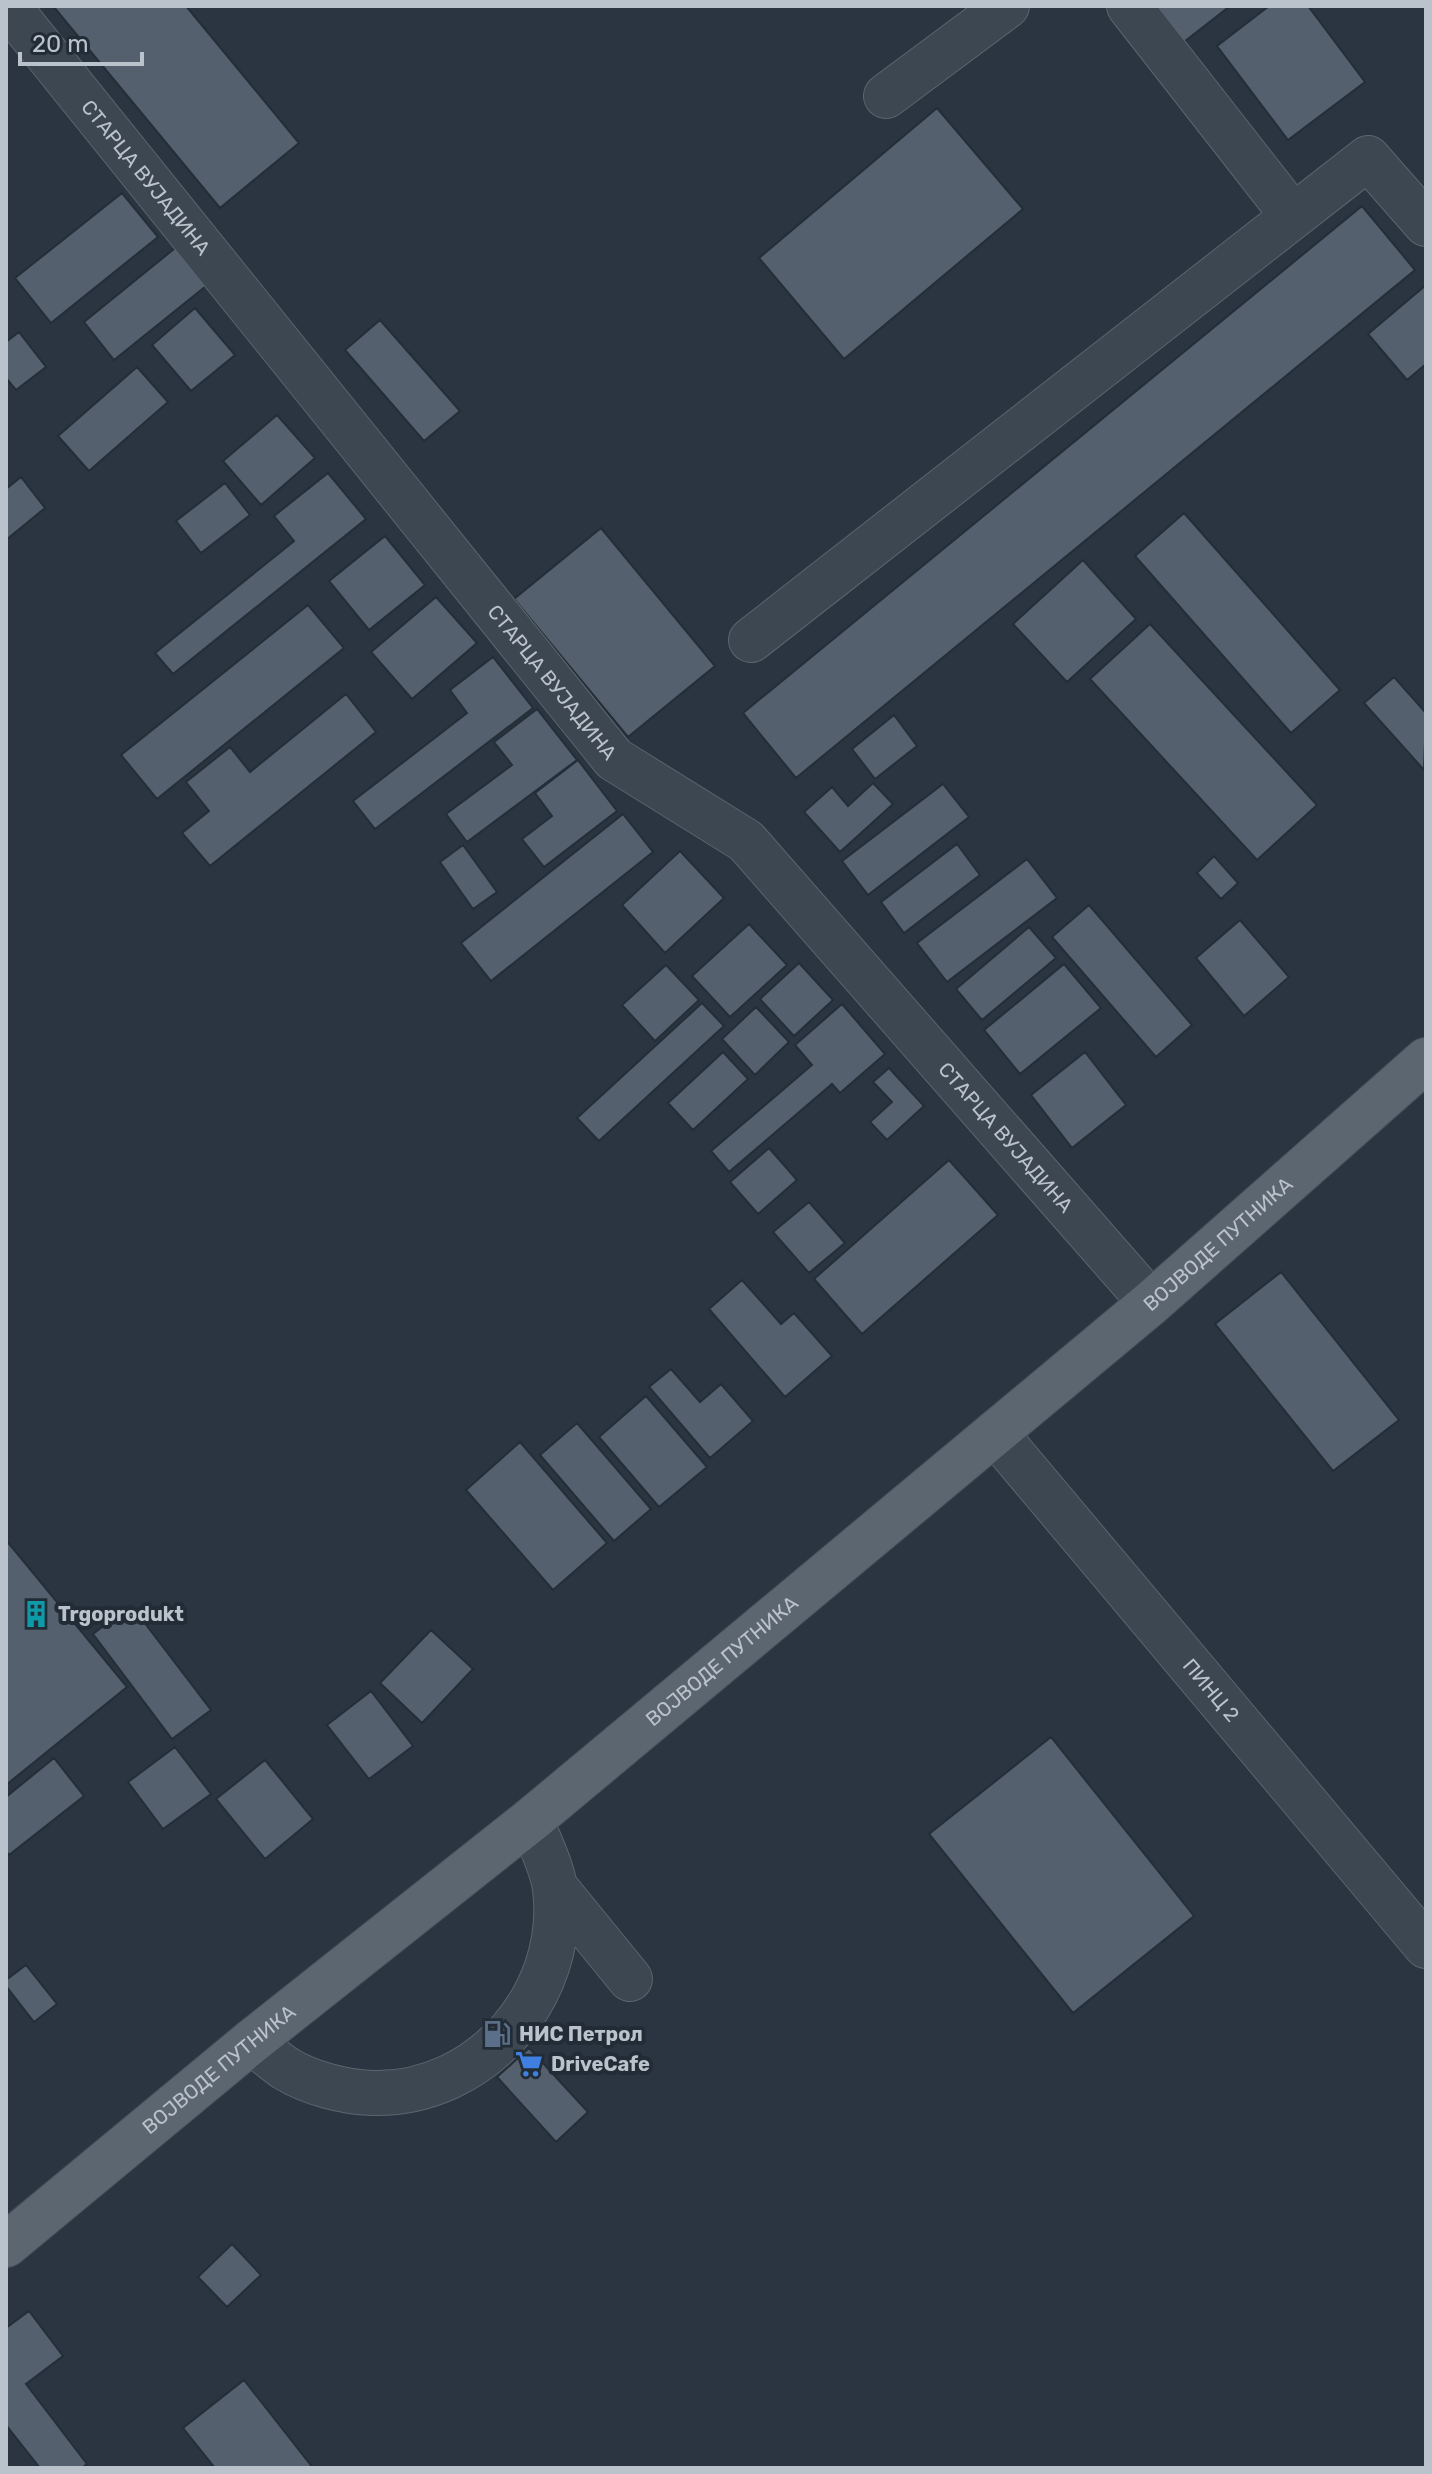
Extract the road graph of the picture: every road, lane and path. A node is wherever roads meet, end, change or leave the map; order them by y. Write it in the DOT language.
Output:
graph roads {
  1 [pos="8,6"];
  2 [pos="1007,6"];
  3 [pos="1129,6"];
  4 [pos="886,96"];
  5 [pos="1293,216"];
  6 [pos="1426,224"];
  7 [pos="751,640"];
  8 [pos="1426,1060"];
  9 [pos="1151,1303"];
  10 [pos="995,1433"];
  11 [pos="531,1820"];
  12 [pos="555,1887"];
  13 [pos="1426,1946"];
  14 [pos="630,1979"];
  15 [pos="251,2042"];
  16 [pos="6,2245"];
  1 -- 9 [label="street, СТАРЦА ВУЈАДИНА"];
  2 -- 4 [label="street"];
  3 -- 5 [label="street"];
  5 -- 6 [label="street"];
  5 -- 7 [label="street"];
  8 -- 9 [label="main road, ВОЈВОДЕ ПУТНИКА"];
  9 -- 10 [label="main road, ВОЈВОДЕ ПУТНИКА"];
  10 -- 11 [label="main road, ВОЈВОДЕ ПУТНИКА"];
  10 -- 13 [label="street, ПИНЦ 2"];
  11 -- 12 [label="street"];
  11 -- 15 [label="main road, ВОЈВОДЕ ПУТНИКА"];
  12 -- 14 [label="street"];
  12 -- 15 [label="street"];
  15 -- 16 [label="main road, ВОЈВОДЕ ПУТНИКА"];
}
